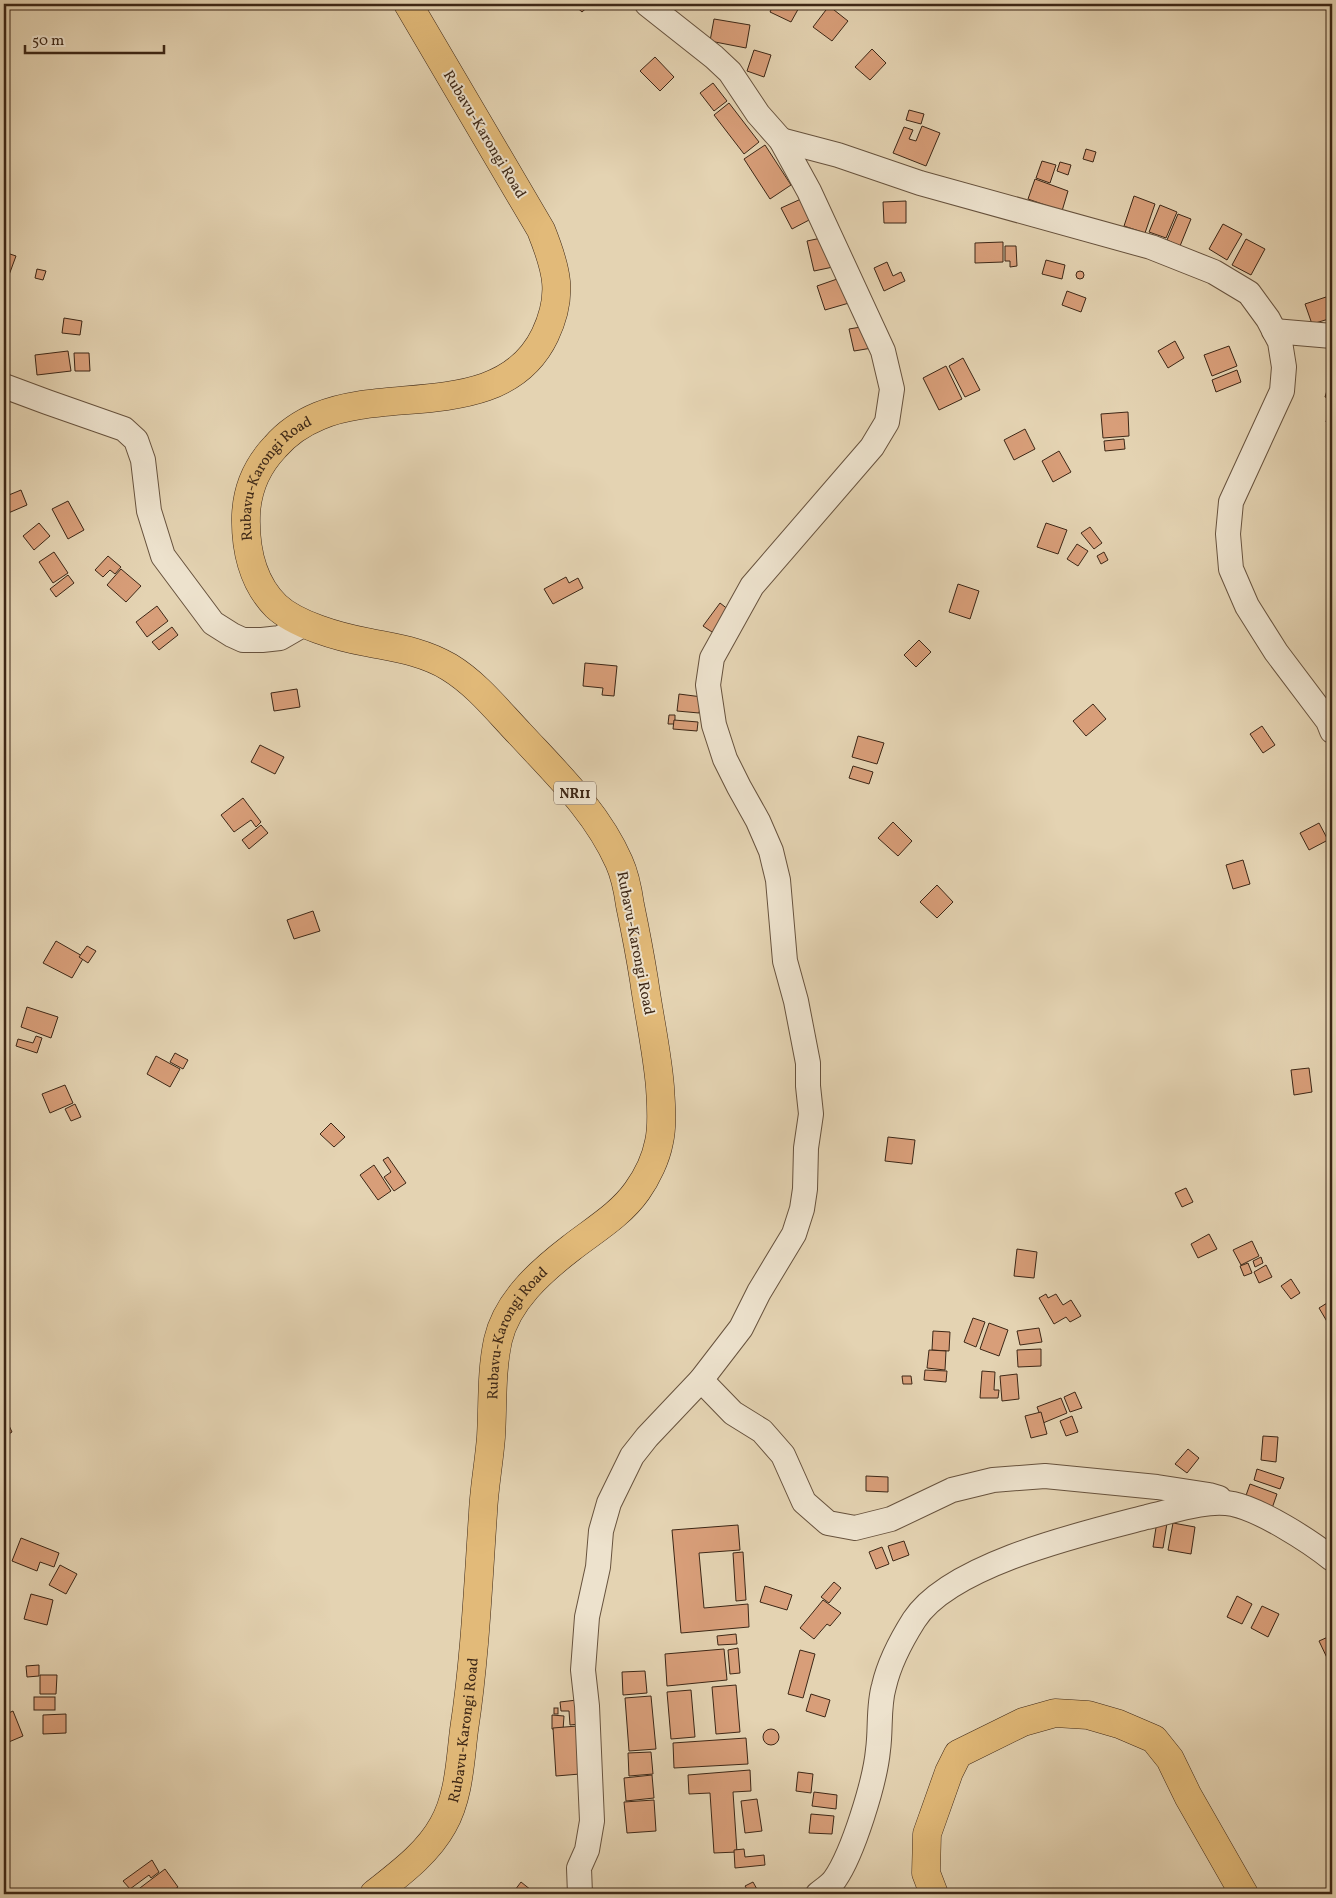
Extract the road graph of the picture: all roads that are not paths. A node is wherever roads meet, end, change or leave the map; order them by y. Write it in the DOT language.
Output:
graph roads {
  1 [pos="408,4"];
  2 [pos="647,4"];
  3 [pos="781,140"];
  4 [pos="1274,331"];
  5 [pos="1332,336"];
  6 [pos="4,386"];
  7 [pos="306,623"];
  8 [pos="1332,731"];
  9 [pos="701,1380"];
  10 [pos="1233,1504"];
  11 [pos="1332,1560"];
  12 [pos="374,1894"];
  13 [pos="580,1894"];
  14 [pos="818,1894"];
  15 [pos="934,1894"];
  16 [pos="1244,1894"];
  1 -- 7 [label="main road, Rubavu-Karongi Road / NR11"];
  2 -- 3 [label="street"];
  3 -- 4 [label="street"];
  3 -- 9 [label="street"];
  4 -- 5 [label="street"];
  4 -- 8 [label="street"];
  6 -- 7 [label="street"];
  7 -- 12 [label="main road, Rubavu-Karongi Road / NR11"];
  9 -- 10 [label="street"];
  9 -- 13 [label="street"];
  10 -- 11 [label="street"];
  10 -- 14 [label="street"];
  15 -- 16 [label="main road"];
}
